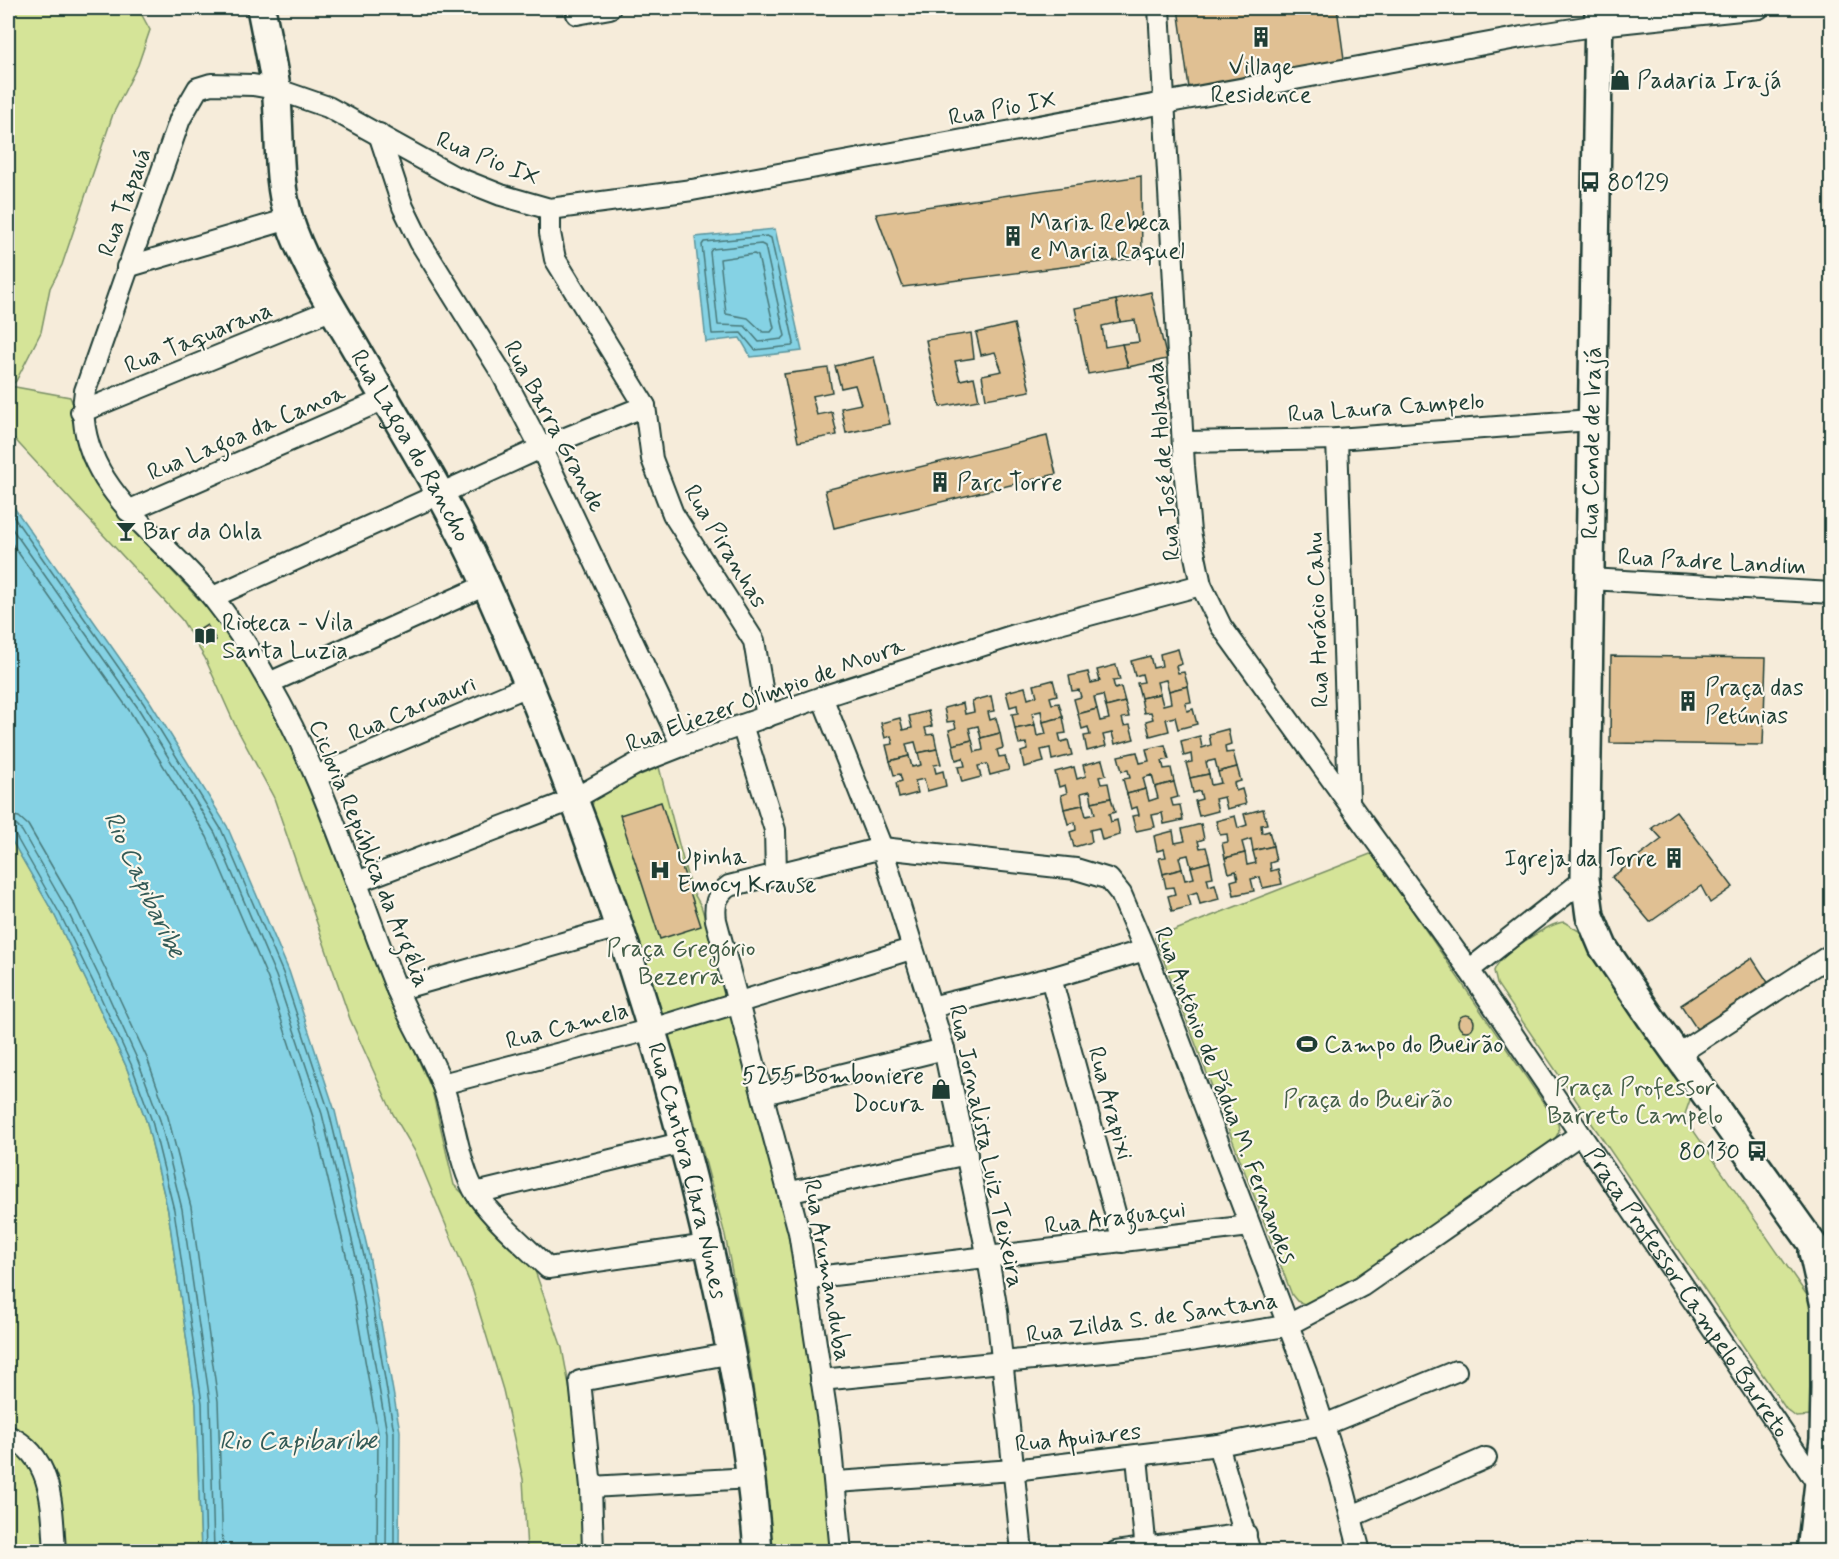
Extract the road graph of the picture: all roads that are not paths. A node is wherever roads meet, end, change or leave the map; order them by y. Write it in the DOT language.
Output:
graph roads {
  1 [pos="261,8"];
  2 [pos="610,8"];
  3 [pos="1159,8"];
  4 [pos="1759,8"];
  5 [pos="577,14"];
  6 [pos="1599,16"];
  7 [pos="276,88"];
  8 [pos="1163,105"];
  9 [pos="379,134"];
  10 [pos="550,209"];
  11 [pos="289,219"];
  12 [pos="127,267"];
  13 [pos="333,309"];
  14 [pos="385,399"];
  15 [pos="645,406"];
  16 [pos="81,412"];
  17 [pos="1591,420"];
  18 [pos="1337,439"];
  19 [pos="1184,442"];
  20 [pos="541,448"];
  21 [pos="439,494"];
  22 [pos="128,511"];
  23 [pos="1590,579"];
  24 [pos="486,585"];
  25 [pos="1201,585"];
  26 [pos="1832,593"];
  27 [pos="213,597"];
  28 [pos="269,683"];
  29 [pos="528,686"];
  30 [pos="822,697"];
  31 [pos="767,717"];
  32 [pos="742,725"];
  33 [pos="682,746"];
  34 [pos="316,776"];
  35 [pos="572,800"];
  36 [pos="1348,800"];
  37 [pos="882,848"];
  38 [pos="776,874"];
  39 [pos="1585,879"];
  40 [pos="357,882"];
  41 [pos="619,927"];
  42 [pos="911,949"];
  43 [pos="1145,950"];
  44 [pos="1832,954"];
  45 [pos="1469,970"];
  46 [pos="1051,978"];
  47 [pos="397,990"];
  48 [pos="739,1003"];
  49 [pos="931,1007"];
  50 [pos="652,1029"];
  51 [pos="944,1049"];
  52 [pos="1677,1055"];
  53 [pos="442,1084"];
  54 [pos="764,1094"];
  55 [pos="1579,1135"];
  56 [pos="685,1142"];
  57 [pos="968,1154"];
  58 [pos="791,1192"];
  59 [pos="476,1193"];
  60 [pos="1250,1226"];
  61 [pos="1123,1242"];
  62 [pos="1810,1242"];
  63 [pos="708,1245"];
  64 [pos="988,1258"];
  65 [pos="1832,1271"];
  66 [pos="808,1278"];
  67 [pos="1286,1326"];
  68 [pos="733,1353"];
  69 [pos="1003,1363"];
  70 [pos="1456,1371"];
  71 [pos="821,1380"];
  72 [pos="1324,1425"];
  73 [pos="1828,1430"];
  74 [pos="8,1436"];
  75 [pos="1218,1445"];
  76 [pos="1137,1457"];
  77 [pos="1486,1458"];
  78 [pos="1014,1470"];
  79 [pos="751,1478"];
  80 [pos="836,1482"];
  81 [pos="591,1487"];
  82 [pos="1825,1490"];
  83 [pos="1352,1516"];
  84 [pos="1248,1543"];
  85 [pos="1146,1550"];
  86 [pos="55,1551"];
  87 [pos="593,1551"];
  88 [pos="758,1551"];
  89 [pos="841,1551"];
  90 [pos="1022,1551"];
  91 [pos="1116,1551"];
  92 [pos="1360,1551"];
  93 [pos="1811,1551"];
  1 -- 7 [label="street, Rua Lagoa do Rancho"];
  2 -- 5 [label="street"];
  3 -- 8 [label="street, Rua José de Holanda"];
  4 -- 6 [label="street, Rua Pio IX"];
  6 -- 8 [label="street, Rua Pio IX"];
  6 -- 17 [label="street, Rua Conde de Irajá"];
  7 -- 9 [label="street, Rua Pio IX"];
  7 -- 11 [label="street, Rua Lagoa do Rancho"];
  7 -- 12 [label="street, Rua Tapauá"];
  8 -- 10 [label="street, Rua Pio IX"];
  8 -- 19 [label="street, Rua José de Holanda"];
  9 -- 10 [label="street, Rua Pio IX"];
  9 -- 20 [label="street, Rua Barra Grande"];
  10 -- 15 [label="street, Rua Piranhas"];
  11 -- 12 [label="street"];
  11 -- 13 [label="street, Rua Lagoa do Rancho"];
  12 -- 16 [label="street, Rua Tapauá"];
  13 -- 14 [label="street, Rua Lagoa do Rancho"];
  13 -- 16 [label="street, Rua Taquarana"];
  14 -- 21 [label="street, Rua Lagoa do Rancho"];
  14 -- 22 [label="street, Rua Lagoa da Canoa"];
  15 -- 20 [label="street"];
  15 -- 31 [label="street, Rua Piranhas"];
  16 -- 22 [label="street, Ciclovia República da Argélia"];
  17 -- 18 [label="street, Rua Laura Campelo"];
  17 -- 23 [label="street, Rua Conde de Irajá"];
  18 -- 19 [label="street, Rua Laura Campelo"];
  18 -- 36 [label="street, Rua Horácio Cahu"];
  19 -- 25 [label="street, Rua José de Holanda"];
  20 -- 21 [label="street"];
  20 -- 33 [label="street, Rua Barra Grande"];
  21 -- 24 [label="street, Rua Lagoa do Rancho"];
  21 -- 27 [label="street"];
  22 -- 27 [label="street, Ciclovia República da Argélia"];
  23 -- 26 [label="street, Rua Padre Landim"];
  23 -- 39 [label="street, Rua Conde de Irajá"];
  24 -- 28 [label="street"];
  24 -- 29 [label="street, Rua Lagoa do Rancho"];
  25 -- 30 [label="street, Rua Eliezer Olímpio de Moura"];
  25 -- 36 [label="street, Rua José de Holanda"];
  27 -- 28 [label="street, Ciclovia República da Argélia"];
  28 -- 34 [label="street, Ciclovia República da Argélia"];
  29 -- 34 [label="street, Rua Caruauri"];
  29 -- 35 [label="street, Rua Lagoa do Rancho"];
  30 -- 31 [label="street, Rua Eliezer Olímpio de Moura"];
  30 -- 37 [label="street, Rua Jornalista Luiz Teixeira"];
  31 -- 32 [label="street, Rua Eliezer Olímpio de Moura"];
  32 -- 33 [label="street, Rua Eliezer Olímpio de Moura"];
  32 -- 38 [label="street"];
  33 -- 35 [label="street, Rua Eliezer Olímpio de Moura"];
  34 -- 40 [label="street, Ciclovia República da Argélia"];
  35 -- 40 [label="street, Rua Eliezer Olímpio de Moura"];
  35 -- 41 [label="street, Rua Cantora Clara Nunes"];
  36 -- 45 [label="street, Rua José de Holanda"];
  37 -- 38 [label="street, Rua Antônio de Pádua M. Fernandes"];
  37 -- 42 [label="street, Rua Jornalista Luiz Teixeira"];
  37 -- 43 [label="street, Rua Antônio de Pádua M. Fernandes"];
  38 -- 48 [label="street, Rua Arumanduba"];
  39 -- 45 [label="street"];
  39 -- 52 [label="street"];
  40 -- 47 [label="street, Ciclovia República da Argélia"];
  41 -- 47 [label="street"];
  41 -- 50 [label="street, Rua Cantora Clara Nunes"];
  42 -- 48 [label="street, Rua Camela"];
  42 -- 49 [label="street, Rua Jornalista Luiz Teixeira"];
  43 -- 46 [label="street"];
  43 -- 60 [label="street, Rua Antônio de Pádua M. Fernandes"];
  44 -- 52 [label="street"];
  45 -- 55 [label="street, Praça Professor Campelo Barreto"];
  46 -- 49 [label="street"];
  46 -- 61 [label="street, Rua Arapixi"];
  47 -- 53 [label="street, Ciclovia República da Argélia"];
  48 -- 50 [label="street, Rua Camela"];
  48 -- 54 [label="street, Rua Arumanduba"];
  49 -- 51 [label="street, Rua Jornalista Luiz Teixeira"];
  50 -- 53 [label="street, Rua Camela"];
  50 -- 56 [label="street, Rua Cantora Clara Nunes"];
  51 -- 54 [label="street"];
  51 -- 57 [label="street, Rua Jornalista Luiz Teixeira"];
  52 -- 62 [label="street"];
  53 -- 59 [label="street, Ciclovia República da Argélia"];
  54 -- 58 [label="street, Rua Arumanduba"];
  55 -- 67 [label="street, Rua Zilda S. de Santana"];
  55 -- 82 [label="street, Praça Professor Campelo Barreto"];
  56 -- 59 [label="street"];
  56 -- 63 [label="street, Rua Cantora Clara Nunes"];
  57 -- 58 [label="street"];
  57 -- 64 [label="street, Rua Jornalista Luiz Teixeira"];
  58 -- 66 [label="street, Rua Arumanduba"];
  59 -- 63 [label="street, Ciclovia República da Argélia"];
  60 -- 61 [label="street, Rua Araguaçui"];
  60 -- 67 [label="street, Rua Antônio de Pádua M. Fernandes"];
  61 -- 64 [label="street, Rua Araguaçui"];
  62 -- 65 [label="street"];
  62 -- 73 [label="street"];
  63 -- 68 [label="street, Rua Cantora Clara Nunes"];
  64 -- 66 [label="street, Rua Araguaçui"];
  64 -- 69 [label="street, Rua Jornalista Luiz Teixeira"];
  66 -- 71 [label="street, Rua Arumanduba"];
  67 -- 69 [label="street, Rua Zilda S. de Santana"];
  67 -- 72 [label="street, Rua Antônio de Pádua M. Fernandes"];
  68 -- 79 [label="street, Rua Cantora Clara Nunes"];
  68 -- 81 [label="street"];
  69 -- 71 [label="street, Rua Zilda S. de Santana"];
  69 -- 78 [label="street, Rua Jornalista Luiz Teixeira"];
  70 -- 72 [label="street, Rua Apuiares"];
  71 -- 80 [label="street, Rua Arumanduba"];
  72 -- 75 [label="street, Rua Apuiares"];
  72 -- 83 [label="street, Rua Antônio de Pádua M. Fernandes"];
  73 -- 82 [label="street"];
  74 -- 86 [label="street"];
  75 -- 76 [label="street, Rua Apuiares"];
  75 -- 84 [label="street"];
  76 -- 78 [label="street, Rua Apuiares"];
  76 -- 85 [label="street"];
  77 -- 83 [label="street"];
  78 -- 80 [label="street, Rua Apuiares"];
  78 -- 90 [label="street, Rua Jornalista Luiz Teixeira"];
  79 -- 81 [label="street"];
  79 -- 88 [label="street, Rua Cantora Clara Nunes"];
  80 -- 89 [label="street, Rua Arumanduba"];
  81 -- 87 [label="street"];
  82 -- 93 [label="street"];
  83 -- 92 [label="street, Rua Antônio de Pádua M. Fernandes"];
  84 -- 85 [label="street"];
  85 -- 91 [label="street"];
}
